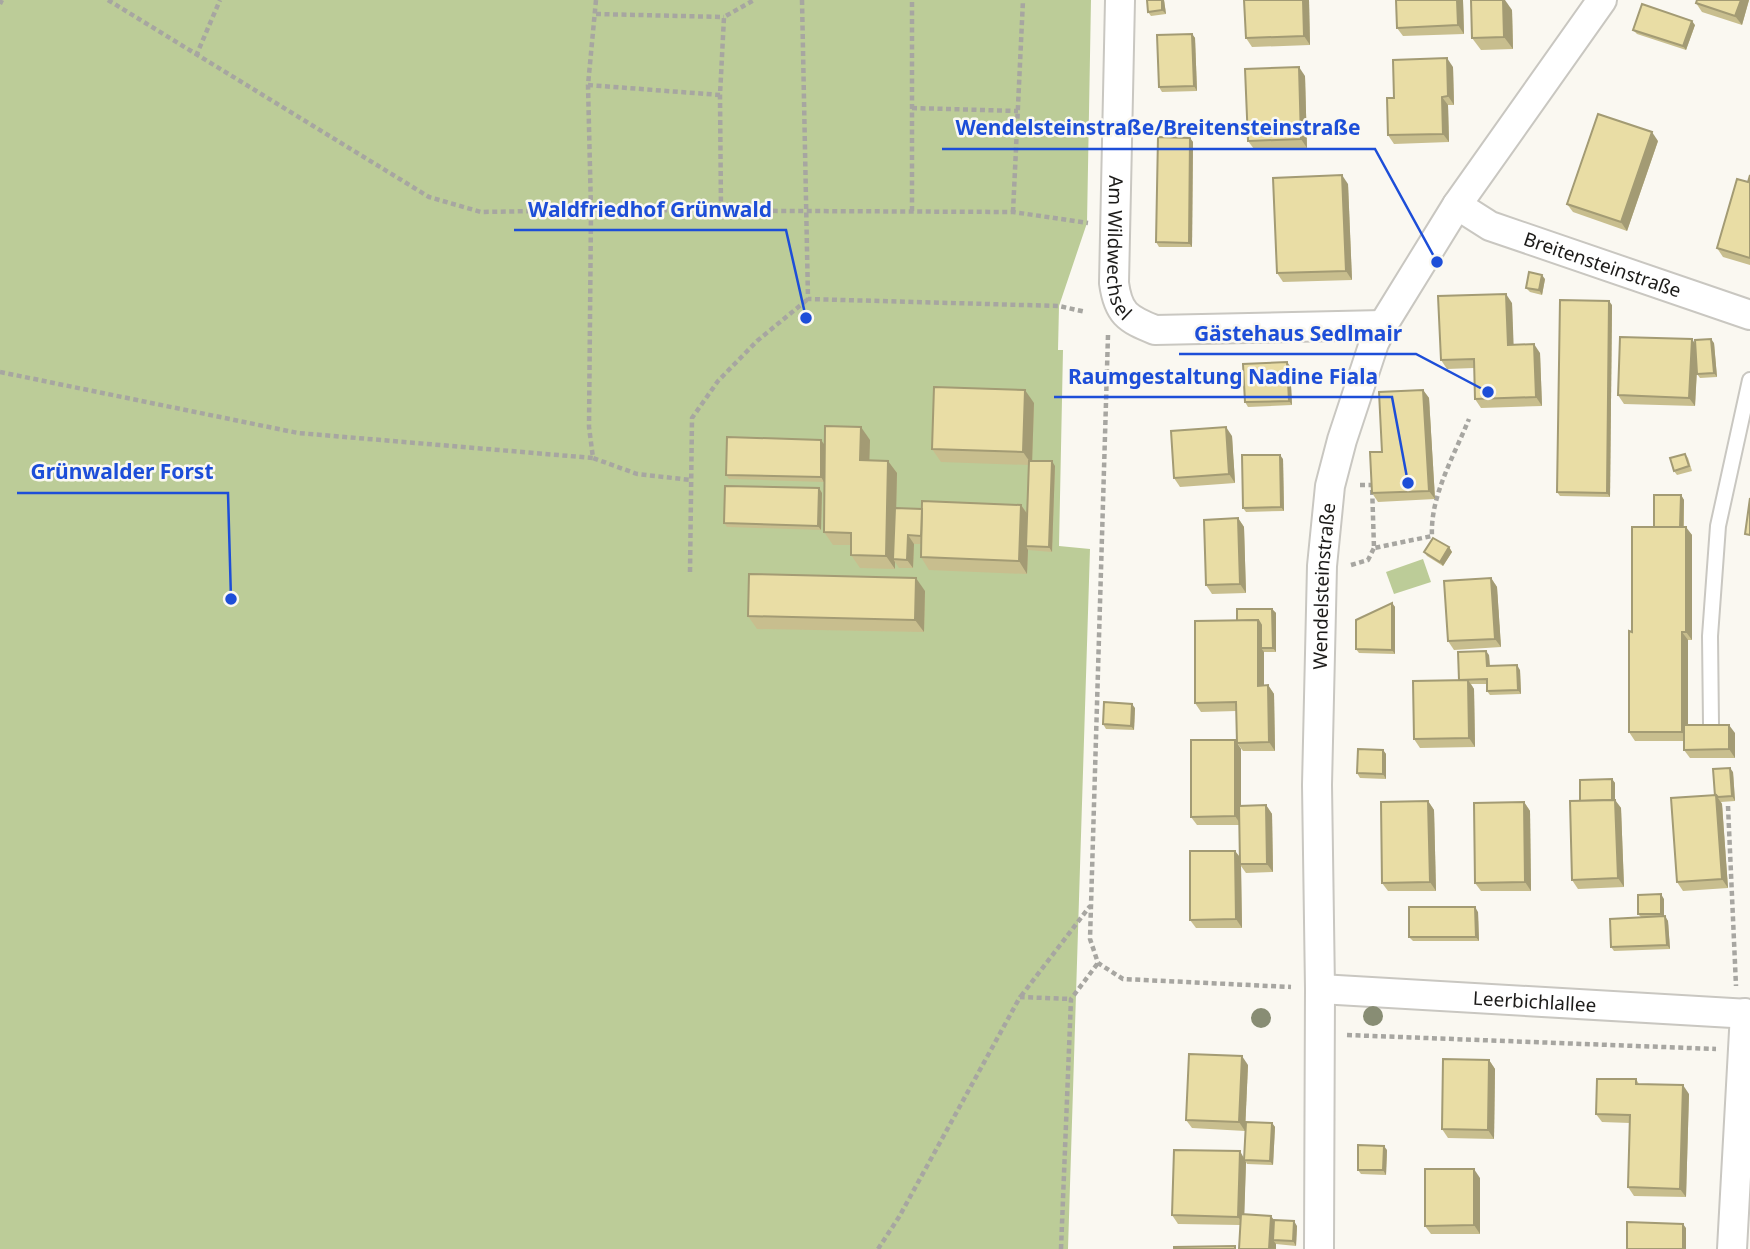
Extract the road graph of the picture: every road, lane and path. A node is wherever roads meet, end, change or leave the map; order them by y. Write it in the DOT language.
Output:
graph roads {
  1 [pos="108,0"];
  2 [pos="220,0"];
  3 [pos="596,0"];
  4 [pos="754,0"];
  5 [pos="802,0"];
  6 [pos="912,0"];
  7 [pos="1023,0"];
  8 [pos="1119,0"];
  9 [pos="1602,0"];
  10 [pos="596,14"];
  11 [pos="724,17"];
  12 [pos="197,56"];
  13 [pos="588,85"];
  14 [pos="720,95"];
  15 [pos="912,108"];
  16 [pos="1018,111"];
  17 [pos="1457,205"];
  18 [pos="591,210"];
  19 [pos="721,210"];
  20 [pos="807,211"];
  21 [pos="912,211"];
  22 [pos="1013,212"];
  23 [pos="1087,223"];
  24 [pos="808,299"];
  25 [pos="1116,303"];
  26 [pos="1086,312"];
  27 [pos="1750,315"];
  28 [pos="1383,325"];
  29 [pos="0,372"];
  30 [pos="1750,380"];
  31 [pos="1469,419"];
  32 [pos="593,458"];
  33 [pos="691,480"];
  34 [pos="1330,485"];
  35 [pos="690,572"];
  36 [pos="1711,724"];
  37 [pos="1728,806"];
  38 [pos="1090,906"];
  39 [pos="1098,963"];
  40 [pos="1320,989"];
  41 [pos="1020,997"];
  42 [pos="1071,999"];
  43 [pos="1744,1013"];
  44 [pos="1319,1034"];
  45 [pos="1743,1050"];
  46 [pos="878,1249"];
  47 [pos="1061,1249"];
  48 [pos="1319,1249"];
  49 [pos="1732,1249"];
  1 -- 12 [label="path"];
  2 -- 12 [label="path"];
  3 -- 10 [label="path"];
  4 -- 11 [label="path"];
  5 -- 20 [label="path"];
  6 -- 15 [label="path"];
  7 -- 16 [label="path"];
  8 -- 25 [label="street, Am Wildwechsel"];
  9 -- 17 [label="street, Wendelsteinstraße"];
  10 -- 11 [label="path"];
  10 -- 13 [label="path"];
  11 -- 14 [label="path"];
  12 -- 18 [label="path"];
  13 -- 14 [label="path"];
  13 -- 18 [label="path"];
  14 -- 19 [label="path"];
  15 -- 16 [label="path"];
  15 -- 21 [label="path"];
  16 -- 22 [label="path"];
  17 -- 27 [label="street, Breitensteinstraße"];
  17 -- 28 [label="street, Wendelsteinstraße"];
  18 -- 19 [label="path"];
  18 -- 32 [label="path"];
  19 -- 20 [label="path"];
  20 -- 21 [label="path"];
  20 -- 24 [label="path"];
  21 -- 22 [label="path"];
  22 -- 23 [label="path"];
  24 -- 26 [label="path"];
  24 -- 33 [label="path"];
  25 -- 28 [label="street, Am Wildwechsel"];
  25 -- 38 [label="path"];
  28 -- 34 [label="street, Wendelsteinstraße"];
  29 -- 32 [label="path"];
  30 -- 36 [label="lane"];
  31 -- 34 [label="path"];
  32 -- 33 [label="path"];
  33 -- 35 [label="path"];
  34 -- 40 [label="street, Wendelsteinstraße"];
  37 -- 43 [label="path"];
  38 -- 39 [label="path"];
  38 -- 41 [label="path"];
  39 -- 40 [label="path"];
  39 -- 42 [label="path"];
  40 -- 43 [label="street, Leerbichlallee"];
  40 -- 44 [label="street, Wendelsteinstraße"];
  41 -- 42 [label="path"];
  41 -- 46 [label="path"];
  42 -- 47 [label="path"];
  43 -- 45 [label="street"];
  44 -- 45 [label="path"];
  44 -- 48 [label="street, Wendelsteinstraße"];
  45 -- 49 [label="street"];
}
